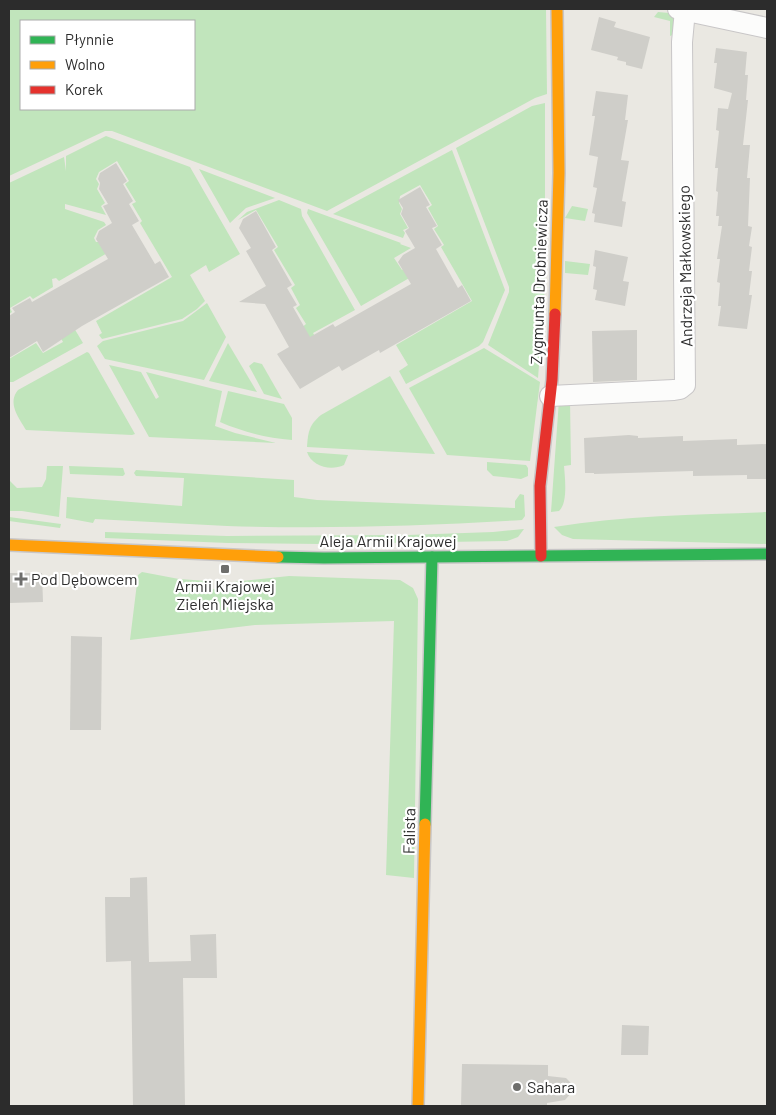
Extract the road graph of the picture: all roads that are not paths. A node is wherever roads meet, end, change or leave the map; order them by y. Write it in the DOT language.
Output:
graph roads {
  1 [pos="558,9"];
  2 [pos="681,10"];
  3 [pos="767,28"];
  4 [pos="550,396"];
  5 [pos="9,545"];
  6 [pos="767,554"];
  7 [pos="541,556"];
  8 [pos="432,557"];
  9 [pos="418,1106"];
  1 -- 4 [label="street, Zygmunta Drobniewicza"];
  2 -- 3 [label="street, Andrzeja Małkowskiego"];
  2 -- 4 [label="street, Andrzeja Małkowskiego"];
  4 -- 7 [label="street, Zygmunta Drobniewicza"];
  5 -- 8 [label="street, Aleja Armii Krajowej"];
  6 -- 7 [label="street, Aleja Armii Krajowej"];
  7 -- 8 [label="street, Aleja Armii Krajowej"];
  8 -- 9 [label="street, Falista"];
}
